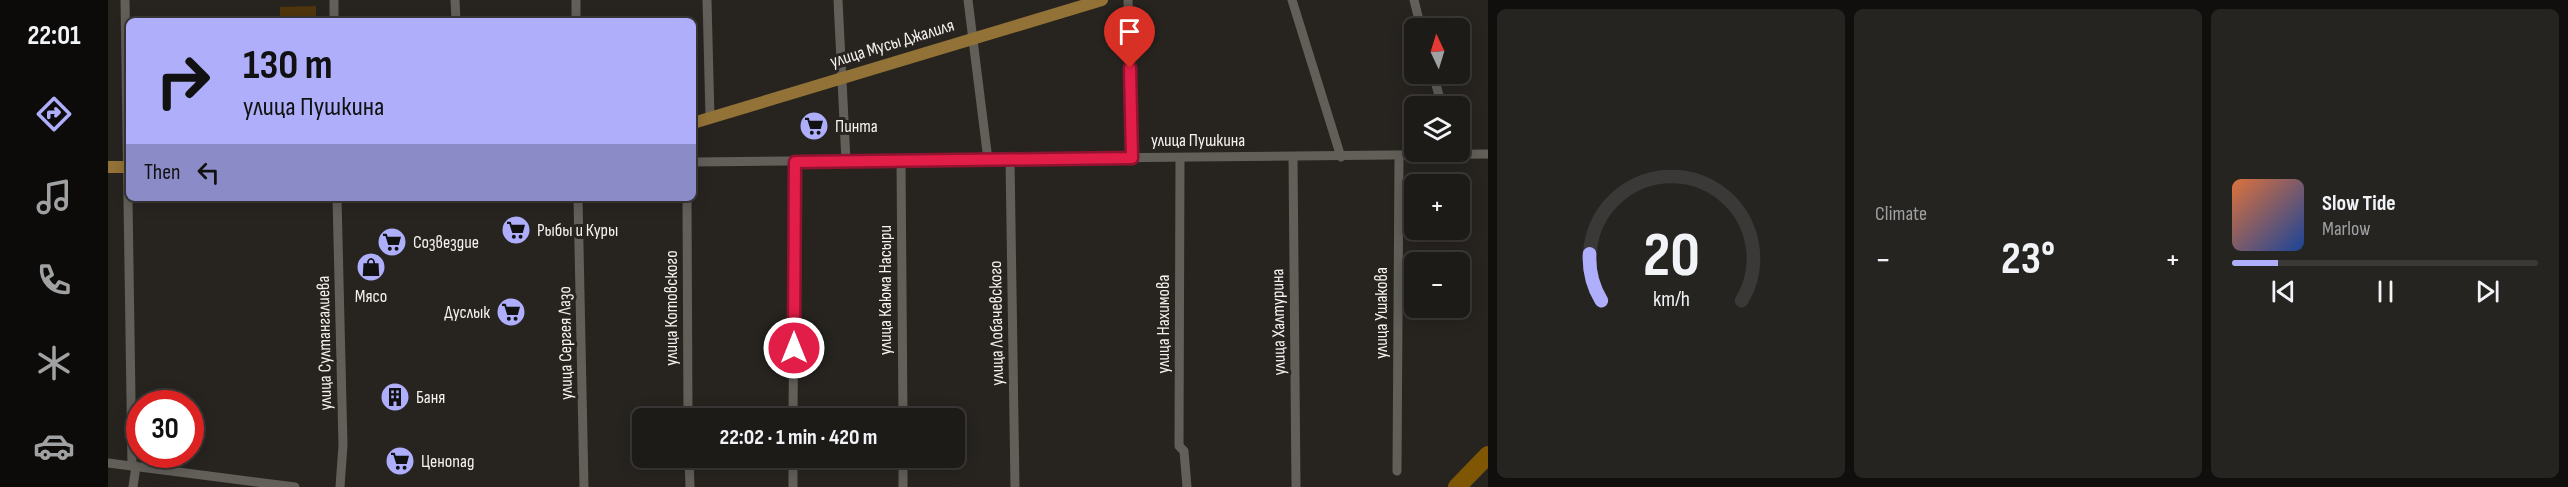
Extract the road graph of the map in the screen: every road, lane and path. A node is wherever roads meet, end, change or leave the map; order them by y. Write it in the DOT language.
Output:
graph roads {
  1 [pos="125,0"];
  2 [pos="334,0"];
  3 [pos="455,0"];
  4 [pos="576,0"];
  5 [pos="707,0"];
  6 [pos="838,0"];
  7 [pos="968,0"];
  8 [pos="1102,0"];
  9 [pos="1128,0"];
  10 [pos="1292,0"];
  11 [pos="1414,0"];
  12 [pos="334,18"];
  13 [pos="456,18"];
  14 [pos="576,18"];
  15 [pos="1418,18"];
  16 [pos="973,37"];
  17 [pos="126,56"];
  18 [pos="842,77"];
  19 [pos="710,118"];
  20 [pos="696,122"];
  21 [pos="1470,153"];
  22 [pos="1488,154"];
  23 [pos="1398,156"];
  24 [pos="1404,156"];
  25 [pos="1293,157"];
  26 [pos="1341,157"];
  27 [pos="1132,158"];
  28 [pos="1180,158"];
  29 [pos="1010,159"];
  30 [pos="901,160"];
  31 [pos="988,160"];
  32 [pos="846,161"];
  33 [pos="696,162"];
  34 [pos="795,162"];
  35 [pos="108,167"];
  36 [pos="126,167"];
  37 [pos="129,201"];
  38 [pos="337,201"];
  39 [pos="578,201"];
  40 [pos="687,201"];
  41 [pos="132,390"];
  42 [pos="688,408"];
  43 [pos="793,408"];
  44 [pos="903,408"];
  45 [pos="108,463"];
  46 [pos="126,465"];
  47 [pos="134,468"];
  48 [pos="149,468"];
  49 [pos="689,468"];
  50 [pos="793,468"];
  51 [pos="903,468"];
  52 [pos="1397,471"];
  53 [pos="133,487"];
  54 [pos="295,487"];
  55 [pos="340,487"];
  56 [pos="584,487"];
  57 [pos="690,487"];
  58 [pos="793,487"];
  59 [pos="903,487"];
  60 [pos="1015,487"];
  61 [pos="1187,487"];
  62 [pos="1296,487"];
  1 -- 17 [label="street"];
  2 -- 12 [label="street"];
  3 -- 13 [label="street"];
  4 -- 14 [label="street"];
  5 -- 19 [label="street"];
  6 -- 18 [label="street"];
  7 -- 16 [label="street"];
  8 -- 16 [label="main road, улица Мусы Джалиля"];
  9 -- 27 [label="street"];
  10 -- 26 [label="street"];
  11 -- 15 [label="street"];
  16 -- 18 [label="main road, улица Мусы Джалиля"];
  16 -- 31 [label="street"];
  18 -- 19 [label="main road, улица Мусы Джалиля"];
  18 -- 32 [label="street"];
  19 -- 20 [label="main road, улица Мусы Джалиля"];
  21 -- 22 [label="street, улица Пушкина"];
  23 -- 24 [label="street, улица Пушкина"];
  23 -- 26 [label="street, улица Пушкина"];
  23 -- 52 [label="street, улица Ушакова"];
  25 -- 26 [label="street, улица Пушкина"];
  25 -- 28 [label="street, улица Пушкина"];
  25 -- 62 [label="street, улица Халтурина"];
  27 -- 28 [label="street, улица Пушкина"];
  27 -- 29 [label="street, улица Пушкина"];
  28 -- 61 [label="street, улица Нахимова"];
  29 -- 31 [label="street, улица Пушкина"];
  29 -- 60 [label="street, улица Лобачевского"];
  30 -- 31 [label="street, улица Пушкина"];
  30 -- 32 [label="street, улица Пушкина"];
  30 -- 44 [label="street, улица Каюма Насыри"];
  32 -- 34 [label="street, улица Пушкина"];
  33 -- 34 [label="street, улица Пушкина"];
  34 -- 43 [label="street"];
  35 -- 36 [label="main road"];
  37 -- 41 [label="street"];
  38 -- 55 [label="street, улица Султангалиева"];
  39 -- 56 [label="street, улица Сергея Лазо"];
  40 -- 42 [label="street, улица Котовского"];
  45 -- 46 [label="street"];
  47 -- 53 [label="street"];
  48 -- 54 [label="street"];
  49 -- 57 [label="street"];
  50 -- 58 [label="street"];
  51 -- 59 [label="street"];
}
